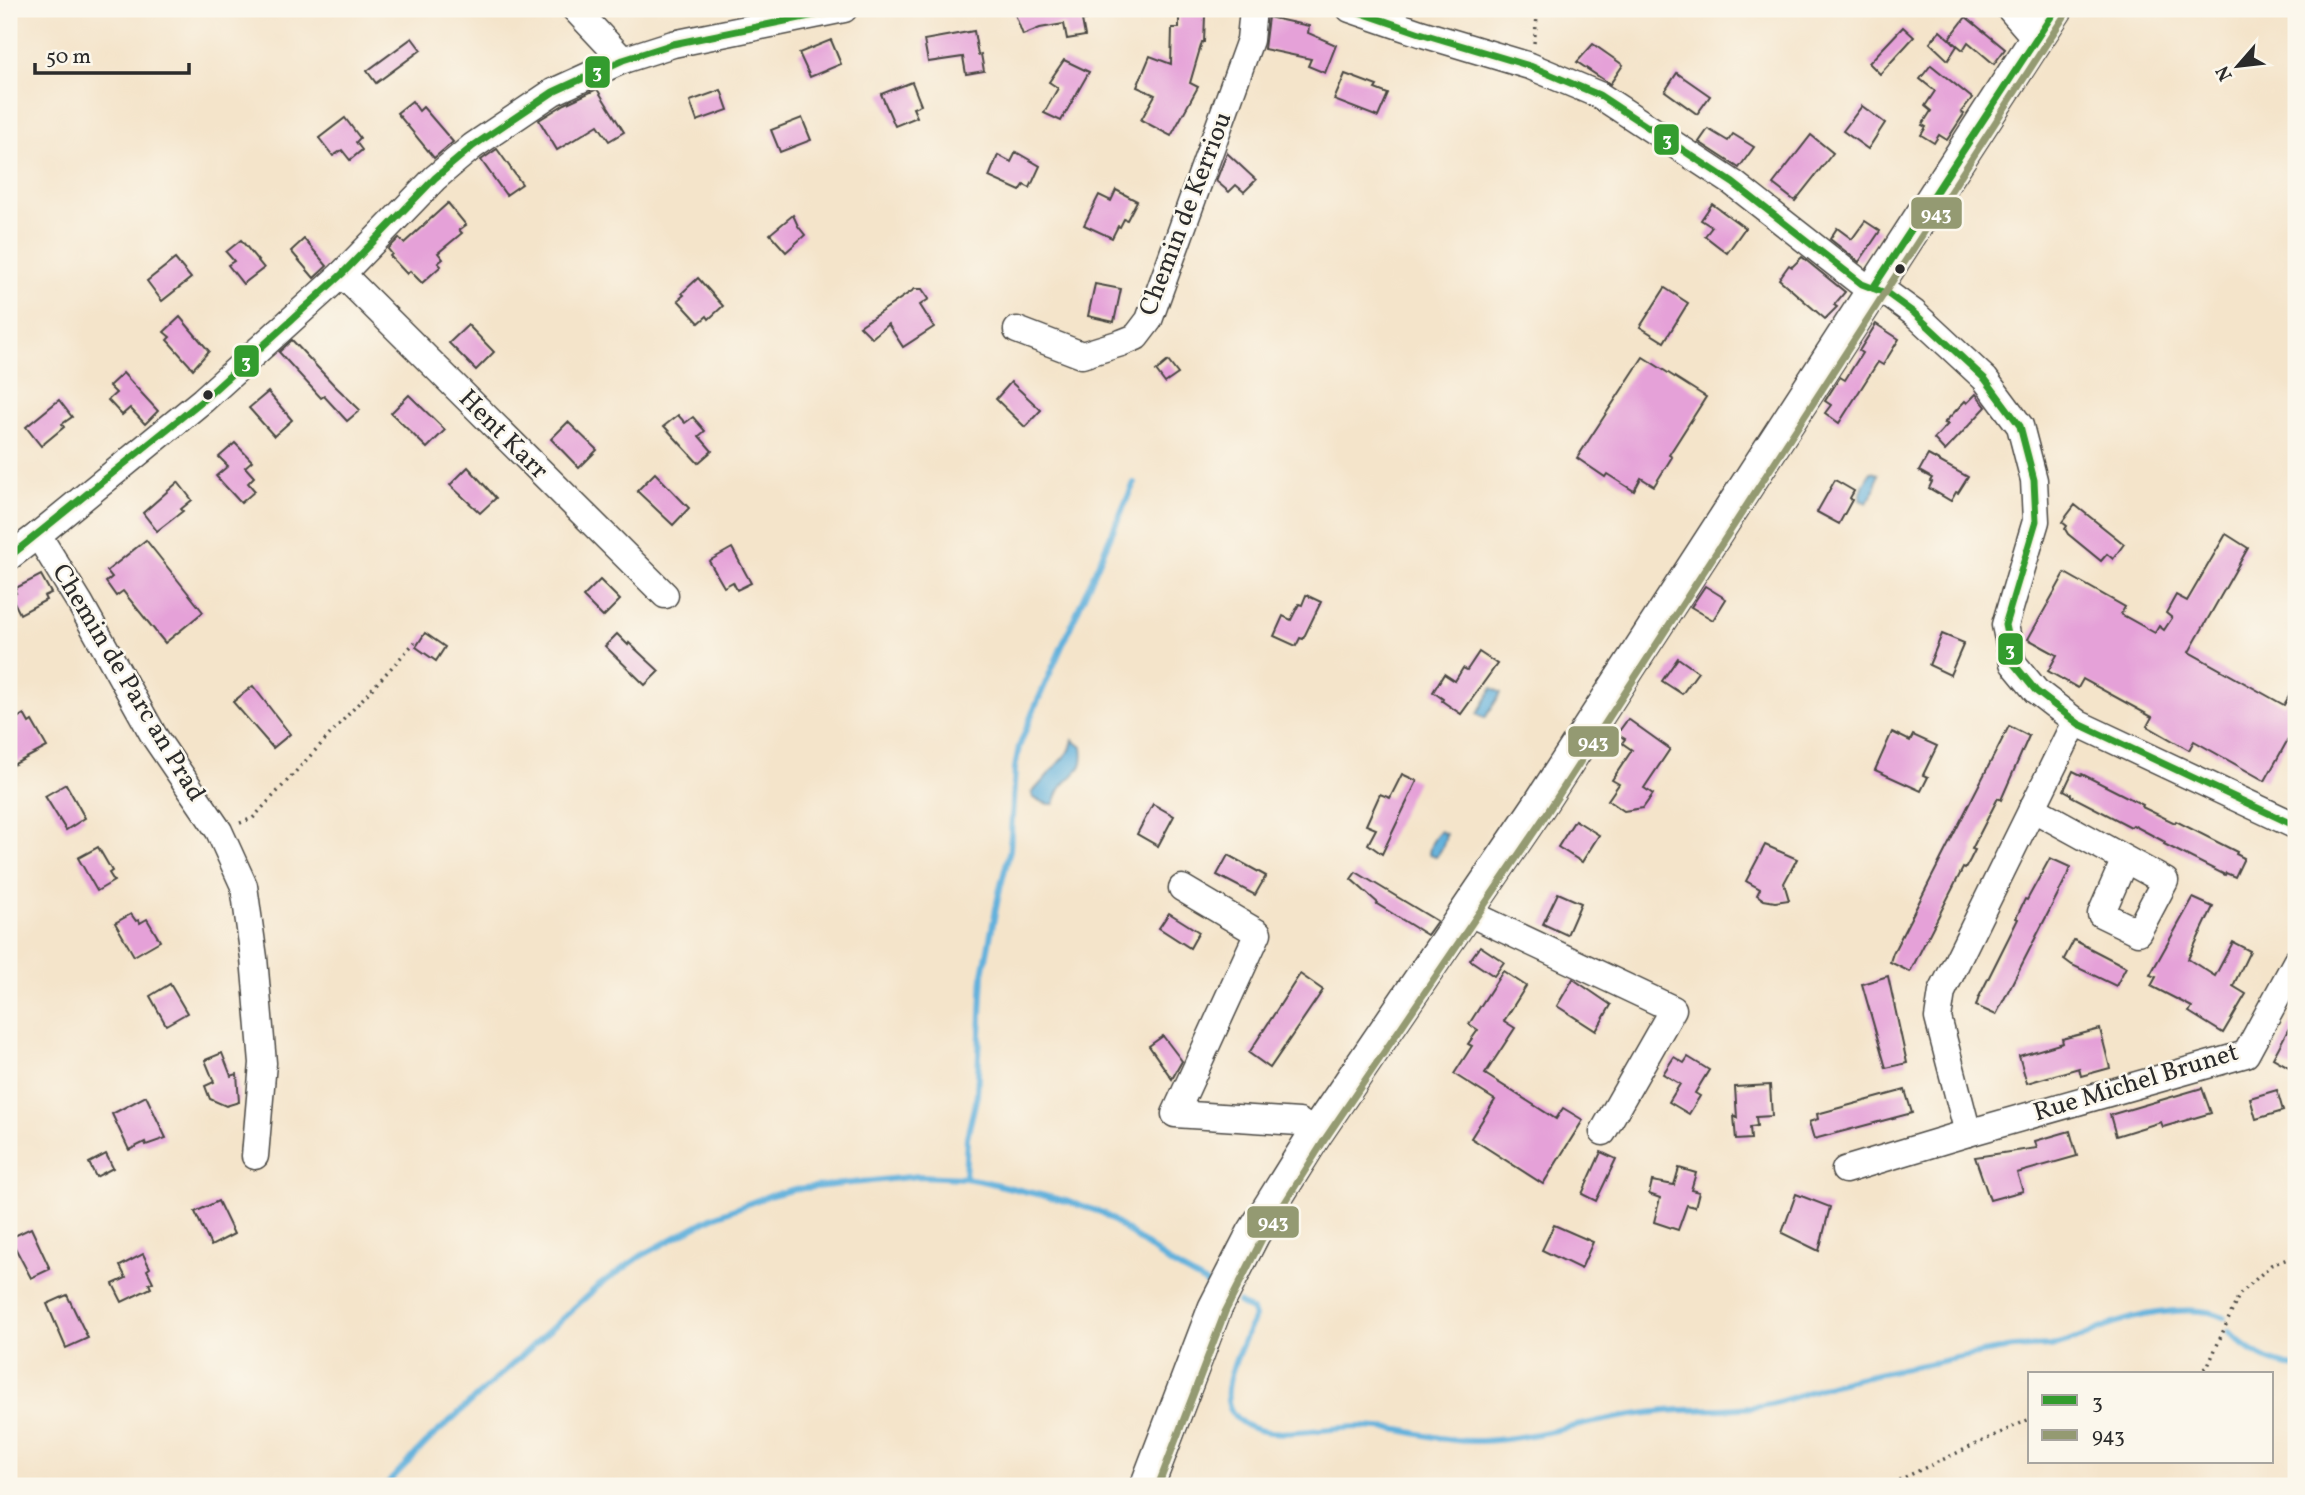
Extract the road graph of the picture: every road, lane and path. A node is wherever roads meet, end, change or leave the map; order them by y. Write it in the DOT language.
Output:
graph roads {
  1 [pos="575,9"];
  2 [pos="844,9"];
  3 [pos="1253,9"];
  4 [pos="1350,9"];
  5 [pos="1538,9"];
  6 [pos="2010,9"];
  7 [pos="2056,9"];
  8 [pos="2036,39"];
  9 [pos="623,60"];
  10 [pos="1530,66"];
  11 [pos="342,274"];
  12 [pos="1873,288"];
  13 [pos="1017,330"];
  14 [pos="38,535"];
  15 [pos="9,557"];
  16 [pos="665,595"];
  17 [pos="415,642"];
  18 [pos="2075,722"];
  19 [pos="2032,808"];
  20 [pos="2296,826"];
  21 [pos="219,831"];
  22 [pos="2125,859"];
  23 [pos="1182,888"];
  24 [pos="1466,912"];
  25 [pos="2296,962"];
  26 [pos="1603,1132"];
  27 [pos="1316,1133"];
  28 [pos="1968,1133"];
  29 [pos="254,1157"];
  30 [pos="1844,1170"];
  31 [pos="2296,1256"];
  32 [pos="2199,1372"];
  33 [pos="2028,1420"];
  34 [pos="1147,1486"];
  35 [pos="1886,1486"];
  1 -- 9 [label="street"];
  2 -- 9 [label="street"];
  3 -- 13 [label="street, Chemin de Kerriou"];
  4 -- 10 [label="street"];
  5 -- 10 [label="path"];
  6 -- 8 [label="street"];
  7 -- 8 [label="main road"];
  8 -- 12 [label="main road"];
  9 -- 11 [label="street"];
  10 -- 12 [label="street"];
  11 -- 14 [label="street"];
  11 -- 16 [label="street, Hent Karr"];
  12 -- 18 [label="street"];
  12 -- 24 [label="main road"];
  14 -- 15 [label="street"];
  14 -- 21 [label="street, Chemin de Parc an Prad"];
  17 -- 21 [label="path, Chemin de Parc an Prad"];
  18 -- 19 [label="street"];
  18 -- 20 [label="street"];
  19 -- 22 [label="street"];
  19 -- 28 [label="street"];
  21 -- 29 [label="street, Chemin de Parc an Prad"];
  23 -- 27 [label="street"];
  24 -- 26 [label="street"];
  24 -- 27 [label="main road"];
  25 -- 28 [label="street, Rue Michel Brunet"];
  27 -- 34 [label="main road"];
  28 -- 30 [label="street, Rue Michel Brunet"];
  31 -- 32 [label="path"];
  33 -- 35 [label="path"];
}
